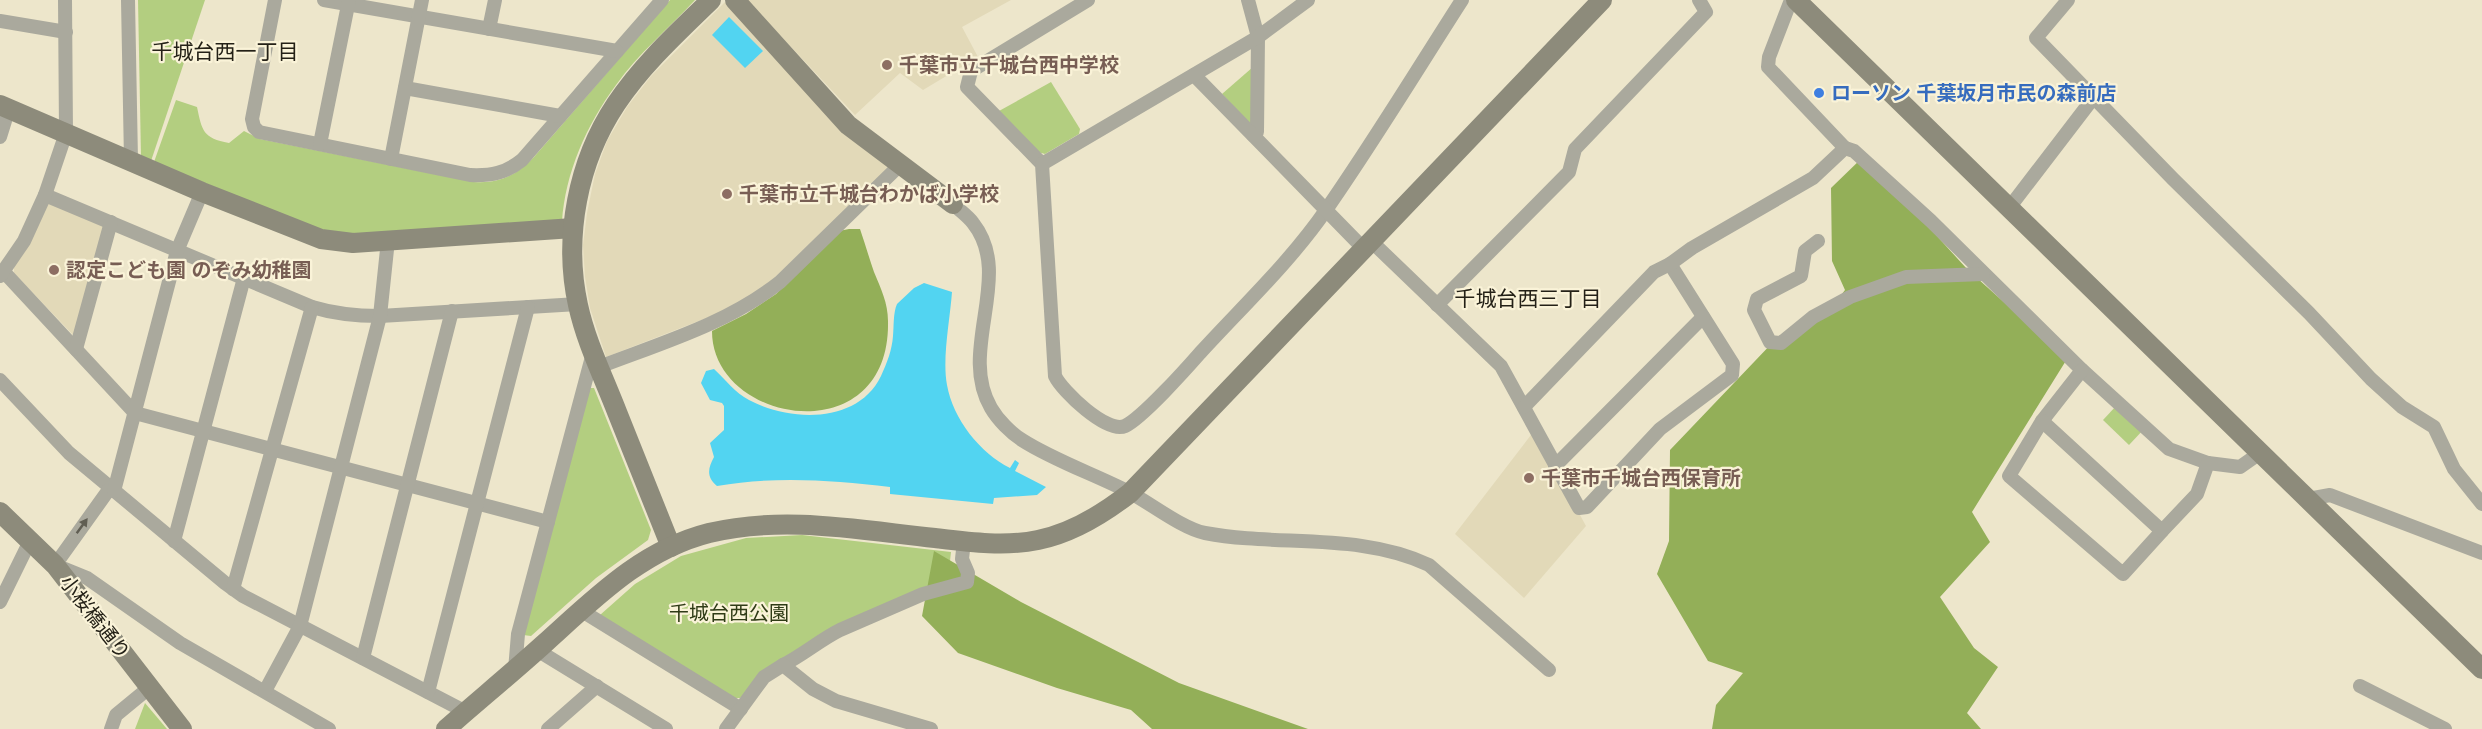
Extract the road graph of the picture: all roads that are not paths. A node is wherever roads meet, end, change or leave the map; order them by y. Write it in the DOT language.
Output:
graph roads {
  1 [pos="65,0"];
  2 [pos="128,0"];
  3 [pos="275,0"];
  4 [pos="324,0"];
  5 [pos="422,0"];
  6 [pos="495,0"];
  7 [pos="662,0"];
  8 [pos="711,0"];
  9 [pos="735,0"];
  10 [pos="1088,0"];
  11 [pos="1248,0"];
  12 [pos="1308,0"];
  13 [pos="1462,0"];
  14 [pos="1602,0"];
  15 [pos="1699,0"];
  16 [pos="1791,0"];
  17 [pos="1796,0"];
  18 [pos="2068,0"];
  19 [pos="349,2"];
  20 [pos="419,16"];
  21 [pos="0,21"];
  22 [pos="489,29"];
  23 [pos="66,32"];
  24 [pos="1258,37"];
  25 [pos="617,51"];
  26 [pos="1194,75"];
  27 [pos="405,88"];
  28 [pos="2094,97"];
  29 [pos="5,106"];
  30 [pos="560,116"];
  31 [pos="66,133"];
  32 [pos="1253,135"];
  33 [pos="0,137"];
  34 [pos="320,144"];
  35 [pos="1845,148"];
  36 [pos="392,159"];
  37 [pos="131,160"];
  38 [pos="901,164"];
  39 [pos="1042,164"];
  40 [pos="202,192"];
  41 [pos="45,195"];
  42 [pos="953,204"];
  43 [pos="2009,208"];
  44 [pos="1326,210"];
  45 [pos="111,222"];
  46 [pos="573,228"];
  47 [pos="388,240"];
  48 [pos="1818,241"];
  49 [pos="1367,245"];
  50 [pos="177,251"];
  51 [pos="1670,264"];
  52 [pos="2,274"];
  53 [pos="1983,274"];
  54 [pos="244,278"];
  55 [pos="578,304"];
  56 [pos="1437,305"];
  57 [pos="312,307"];
  58 [pos="528,307"];
  59 [pos="452,311"];
  60 [pos="380,316"];
  61 [pos="1703,316"];
  62 [pos="76,349"];
  63 [pos="596,360"];
  64 [pos="2082,370"];
  65 [pos="0,380"];
  66 [pos="1524,407"];
  67 [pos="135,413"];
  68 [pos="2042,421"];
  69 [pos="203,431"];
  70 [pos="272,449"];
  71 [pos="2260,453"];
  72 [pos="2208,463"];
  73 [pos="1556,466"];
  74 [pos="341,467"];
  75 [pos="409,485"];
  76 [pos="112,489"];
  77 [pos="1130,493"];
  78 [pos="2308,499"];
  79 [pos="477,503"];
  80 [pos="2482,504"];
  81 [pos="2,518"];
  82 [pos="548,522"];
  83 [pos="2162,531"];
  84 [pos="30,541"];
  85 [pos="174,541"];
  86 [pos="964,541"];
  87 [pos="671,547"];
  88 [pos="2482,553"];
  89 [pos="55,565"];
  90 [pos="233,589"];
  91 [pos="0,602"];
  92 [pos="582,610"];
  93 [pos="300,626"];
  94 [pos="537,650"];
  95 [pos="363,658"];
  96 [pos="783,665"];
  97 [pos="2482,669"];
  98 [pos="515,670"];
  99 [pos="1549,670"];
  100 [pos="597,686"];
  101 [pos="2360,686"];
  102 [pos="150,687"];
  103 [pos="265,691"];
  104 [pos="428,692"];
  105 [pos="741,709"];
  106 [pos="466,712"];
  107 [pos="551,728"];
  108 [pos="111,729"];
  109 [pos="182,729"];
  110 [pos="329,729"];
  111 [pos="446,729"];
  112 [pos="666,729"];
  113 [pos="726,729"];
  114 [pos="931,729"];
  115 [pos="2445,729"];
  1 -- 23 [label="street"];
  2 -- 37 [label="street"];
  3 -- 34 [label="street"];
  4 -- 19 [label="street"];
  5 -- 20 [label="street"];
  6 -- 22 [label="street"];
  7 -- 25 [label="street"];
  8 -- 46 [label="street"];
  9 -- 38 [label="street"];
  10 -- 39 [label="street"];
  11 -- 24 [label="street"];
  12 -- 24 [label="street"];
  13 -- 44 [label="street"];
  14 -- 49 [label="street"];
  15 -- 56 [label="street"];
  16 -- 35 [label="street"];
  17 -- 43 [label="street"];
  18 -- 28 [label="street"];
  19 -- 20 [label="street"];
  19 -- 34 [label="street"];
  20 -- 22 [label="street"];
  20 -- 27 [label="street"];
  21 -- 23 [label="street"];
  22 -- 25 [label="street"];
  23 -- 31 [label="street"];
  24 -- 26 [label="street"];
  24 -- 32 [label="street"];
  25 -- 30 [label="street"];
  26 -- 32 [label="street"];
  26 -- 39 [label="street"];
  27 -- 30 [label="street"];
  27 -- 36 [label="street"];
  28 -- 43 [label="street"];
  28 -- 80 [label="street"];
  29 -- 31 [label="street"];
  29 -- 33 [label="street"];
  30 -- 36 [label="street"];
  31 -- 37 [label="street"];
  31 -- 41 [label="street"];
  32 -- 44 [label="street"];
  34 -- 36 [label="street"];
  35 -- 51 [label="street"];
  35 -- 53 [label="street"];
  37 -- 40 [label="street"];
  38 -- 42 [label="street"];
  38 -- 63 [label="street"];
  39 -- 44 [label="street"];
  40 -- 47 [label="street"];
  40 -- 50 [label="street"];
  41 -- 45 [label="street"];
  41 -- 52 [label="street"];
  42 -- 77 [label="street"];
  43 -- 71 [label="street"];
  44 -- 49 [label="street"];
  45 -- 50 [label="street"];
  45 -- 62 [label="street"];
  46 -- 47 [label="street"];
  46 -- 55 [label="street"];
  47 -- 60 [label="street"];
  48 -- 53 [label="street"];
  49 -- 56 [label="street"];
  49 -- 77 [label="street"];
  50 -- 54 [label="street"];
  50 -- 67 [label="street"];
  51 -- 61 [label="street"];
  51 -- 66 [label="street"];
  52 -- 62 [label="street"];
  53 -- 64 [label="street"];
  54 -- 57 [label="street"];
  54 -- 69 [label="street"];
  55 -- 58 [label="street"];
  55 -- 63 [label="street"];
  56 -- 66 [label="street"];
  57 -- 60 [label="street"];
  57 -- 70 [label="street"];
  58 -- 59 [label="street"];
  58 -- 79 [label="street"];
  59 -- 60 [label="street"];
  59 -- 75 [label="street"];
  60 -- 74 [label="street"];
  61 -- 73 [label="street"];
  61 -- 73 [label="street"];
  62 -- 67 [label="street"];
  63 -- 82 [label="street"];
  63 -- 87 [label="street"];
  64 -- 68 [label="street"];
  64 -- 72 [label="street"];
  65 -- 76 [label="street"];
  66 -- 73 [label="street"];
  67 -- 69 [label="street"];
  67 -- 76 [label="street"];
  68 -- 83 [label="street"];
  68 -- 83 [label="street"];
  69 -- 70 [label="street"];
  69 -- 85 [label="street"];
  70 -- 74 [label="street"];
  70 -- 90 [label="street"];
  71 -- 72 [label="street"];
  71 -- 78 [label="street"];
  72 -- 83 [label="street"];
  74 -- 75 [label="street"];
  74 -- 93 [label="street"];
  75 -- 79 [label="street"];
  75 -- 95 [label="street"];
  76 -- 85 [label="street"];
  89 -- 76 [label="street, one-way"];
  77 -- 86 [label="street"];
  77 -- 99 [label="street"];
  78 -- 88 [label="street"];
  78 -- 97 [label="street"];
  79 -- 82 [label="street"];
  79 -- 104 [label="street"];
  81 -- 84 [label="street, 小桜橋通り"];
  82 -- 98 [label="street"];
  84 -- 89 [label="street, 小桜橋通り"];
  84 -- 91 [label="street"];
  85 -- 90 [label="street"];
  86 -- 87 [label="street"];
  86 -- 96 [label="street"];
  87 -- 92 [label="street"];
  89 -- 102 [label="street, 小桜橋通り"];
  89 -- 103 [label="street"];
  90 -- 93 [label="street"];
  92 -- 94 [label="street"];
  92 -- 105 [label="street"];
  93 -- 95 [label="street"];
  93 -- 103 [label="street"];
  94 -- 98 [label="street"];
  94 -- 100 [label="street"];
  95 -- 104 [label="street"];
  96 -- 105 [label="street"];
  96 -- 114 [label="street"];
  98 -- 106 [label="street"];
  100 -- 107 [label="street"];
  100 -- 112 [label="street"];
  101 -- 115 [label="street"];
  102 -- 108 [label="street"];
  102 -- 109 [label="street, 小桜橋通り"];
  103 -- 110 [label="street"];
  104 -- 106 [label="street"];
  105 -- 113 [label="street"];
  106 -- 111 [label="street"];
}
